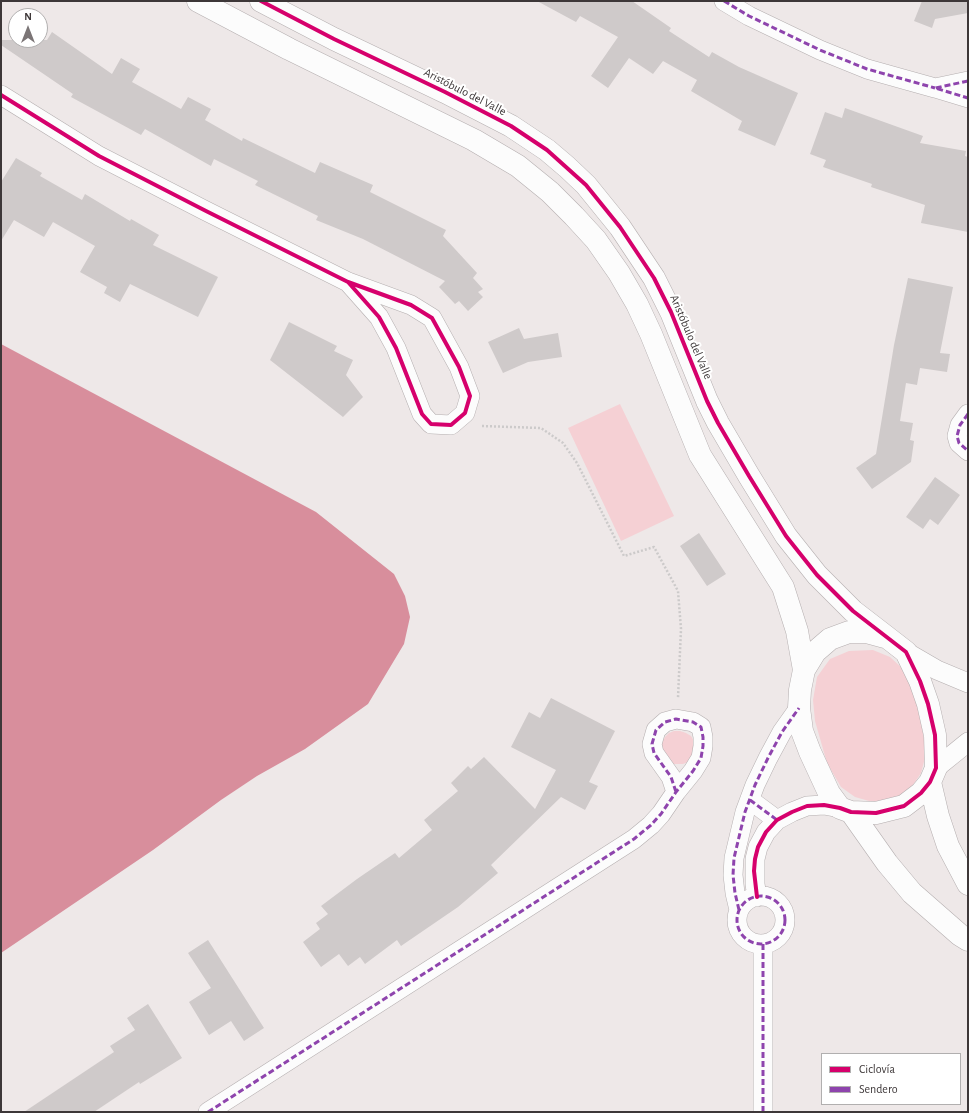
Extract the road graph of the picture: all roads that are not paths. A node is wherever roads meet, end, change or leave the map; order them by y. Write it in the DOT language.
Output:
graph roads {
  1 [pos="198,1"];
  2 [pos="261,1"];
  3 [pos="724,1"];
  4 [pos="968,80"];
  5 [pos="935,88"];
  6 [pos="1,95"];
  7 [pos="968,98"];
  8 [pos="348,282"];
  9 [pos="968,414"];
  10 [pos="968,452"];
  11 [pos="888,638"];
  12 [pos="906,652"];
  13 [pos="804,670"];
  14 [pos="968,683"];
  15 [pos="799,708"];
  16 [pos="968,742"];
  17 [pos="933,775"];
  18 [pos="676,792"];
  19 [pos="750,800"];
  20 [pos="846,810"];
  21 [pos="777,820"];
  22 [pos="968,884"];
  23 [pos="757,897"];
  24 [pos="739,910"];
  25 [pos="968,940"];
  26 [pos="763,944"];
  27 [pos="208,1112"];
  28 [pos="763,1112"];
  1 -- 13 [label="street"];
  2 -- 11 [label="street, Aristóbulo del Valle"];
  3 -- 5 [label="street"];
  4 -- 5 [label="street"];
  5 -- 7 [label="street"];
  6 -- 8 [label="street"];
  8 -- 8 [label="street"];
  9 -- 10 [label="street"];
  11 -- 12 [label="street, Aristóbulo del Valle"];
  11 -- 13 [label="street"];
  12 -- 14 [label="street"];
  12 -- 17 [label="street"];
  13 -- 15 [label="street"];
  15 -- 19 [label="street"];
  15 -- 20 [label="street"];
  16 -- 17 [label="street"];
  17 -- 20 [label="street"];
  17 -- 22 [label="street"];
  18 -- 18 [label="street"];
  18 -- 27 [label="street"];
  19 -- 21 [label="street"];
  19 -- 24 [label="street"];
  20 -- 21 [label="street"];
  20 -- 25 [label="street"];
  21 -- 23 [label="street"];
  23 -- 24 [label="street"];
  23 -- 26 [label="street"];
  24 -- 26 [label="street"];
  26 -- 28 [label="street"];
}
